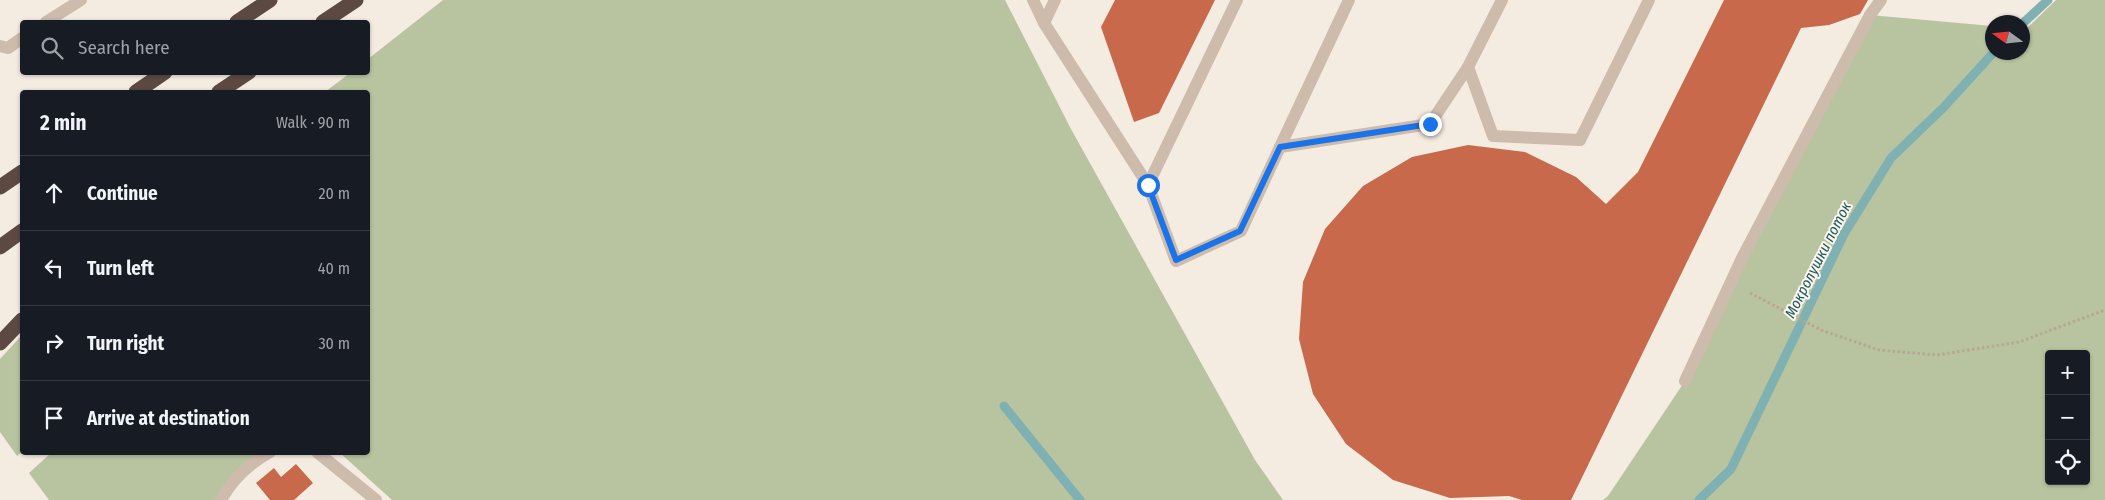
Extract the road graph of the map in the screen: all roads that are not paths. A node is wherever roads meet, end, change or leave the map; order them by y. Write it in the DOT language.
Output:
graph roads {
  1 [pos="81,0"];
  2 [pos="270,0"];
  3 [pos="356,0"];
  4 [pos="1034,0"];
  5 [pos="1055,0"];
  6 [pos="1237,0"];
  7 [pos="1349,0"];
  8 [pos="1502,0"];
  9 [pos="1649,0"];
  10 [pos="1881,0"];
  11 [pos="49,20"];
  12 [pos="240,20"];
  13 [pos="326,20"];
  14 [pos="1044,23"];
  15 [pos="20,39"];
  16 [pos="3,49"];
  17 [pos="1468,67"];
  18 [pos="161,75"];
  19 [pos="244,75"];
  20 [pos="247,75"];
  21 [pos="139,90"];
  22 [pos="222,90"];
  23 [pos="237,90"];
  24 [pos="1280,147"];
  25 [pos="20,173"];
  26 [pos="1148,185"];
  27 [pos="0,187"];
  28 [pos="20,233"];
  29 [pos="0,248"];
  30 [pos="20,322"];
  31 [pos="0,343"];
  32 [pos="1685,381"];
  33 [pos="266,455"];
  34 [pos="321,455"];
  35 [pos="221,500"];
  36 [pos="376,500"];
  1 -- 11 [label="street"];
  2 -- 12 [label="highway"];
  3 -- 13 [label="highway"];
  4 -- 14 [label="street"];
  5 -- 14 [label="street"];
  6 -- 26 [label="street"];
  7 -- 24 [label="street"];
  8 -- 17 [label="street"];
  9 -- 17 [label="street"];
  10 -- 32 [label="street"];
  14 -- 26 [label="street"];
  15 -- 16 [label="street"];
  17 -- 24 [label="street"];
  18 -- 21 [label="highway"];
  19 -- 22 [label="highway"];
  20 -- 23 [label="highway"];
  24 -- 26 [label="street"];
  25 -- 27 [label="highway"];
  28 -- 29 [label="highway"];
  30 -- 31 [label="highway"];
  33 -- 35 [label="street"];
  34 -- 36 [label="street"];
}
